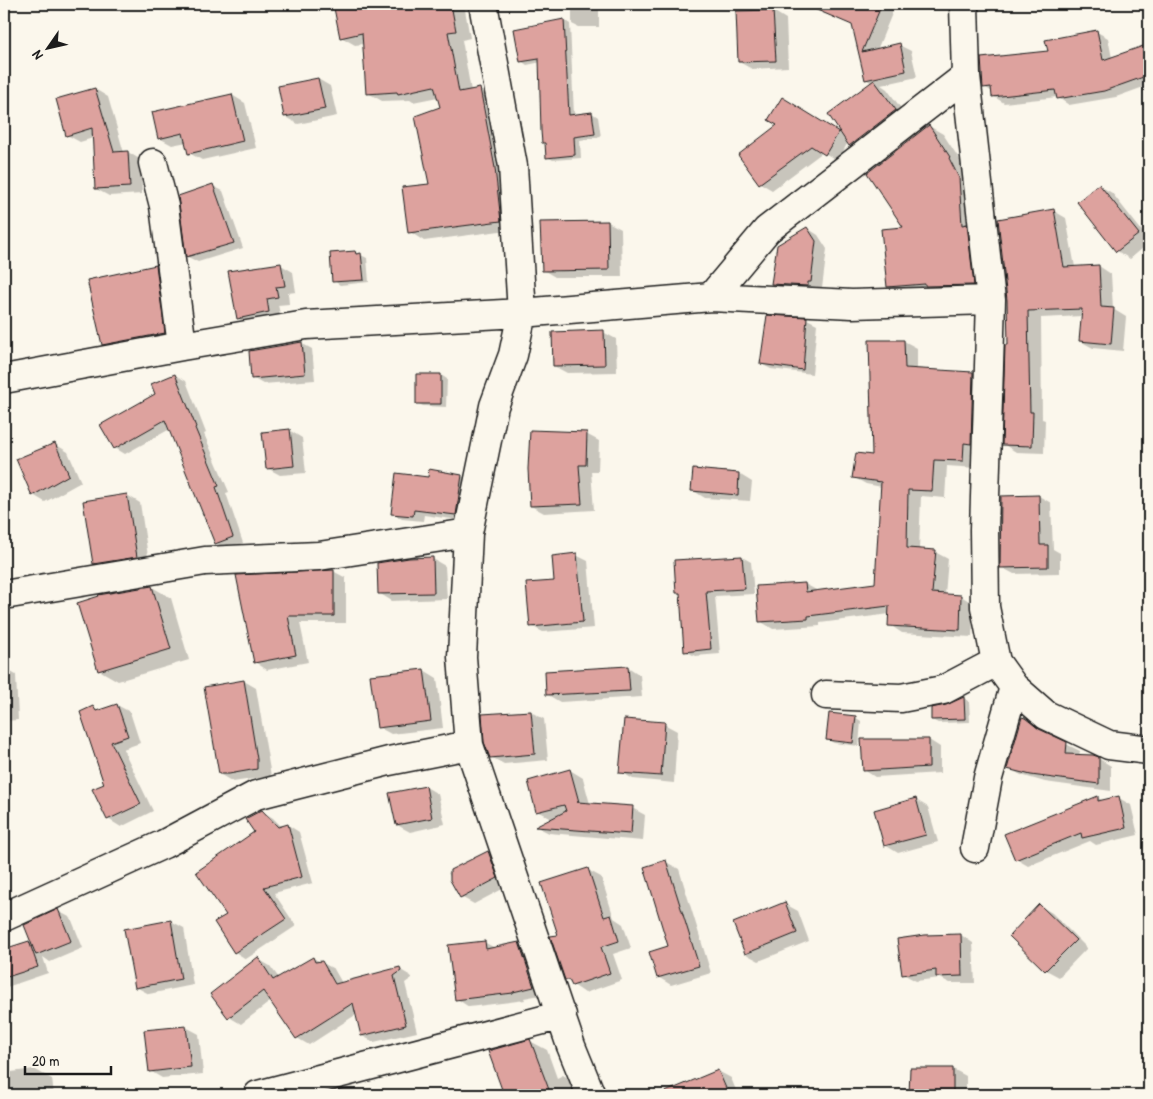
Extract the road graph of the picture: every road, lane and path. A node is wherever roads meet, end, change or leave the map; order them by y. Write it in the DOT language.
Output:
graph roads {
  1 [pos="483,4"];
  2 [pos="964,4"];
  3 [pos="966,76"];
  4 [pos="153,163"];
  5 [pos="711,296"];
  6 [pos="991,300"];
  7 [pos="522,313"];
  8 [pos="182,346"];
  9 [pos="4,379"];
  10 [pos="468,533"];
  11 [pos="4,595"];
  12 [pos="996,662"];
  13 [pos="1014,687"];
  14 [pos="826,696"];
  15 [pos="469,745"];
  16 [pos="1149,750"];
  17 [pos="976,848"];
  18 [pos="4,917"];
  19 [pos="562,1015"];
  20 [pos="258,1095"];
  21 [pos="590,1095"];
  1 -- 7 [label="street"];
  2 -- 3 [label="street"];
  3 -- 5 [label="street"];
  3 -- 6 [label="street"];
  4 -- 8 [label="street"];
  5 -- 6 [label="street"];
  5 -- 7 [label="street"];
  6 -- 12 [label="street"];
  7 -- 8 [label="street"];
  7 -- 10 [label="street"];
  8 -- 9 [label="street"];
  10 -- 11 [label="street"];
  10 -- 15 [label="street"];
  12 -- 13 [label="street"];
  12 -- 14 [label="street"];
  13 -- 16 [label="street"];
  13 -- 17 [label="street"];
  15 -- 18 [label="street"];
  15 -- 19 [label="street"];
  19 -- 20 [label="street"];
  19 -- 21 [label="street"];
}
